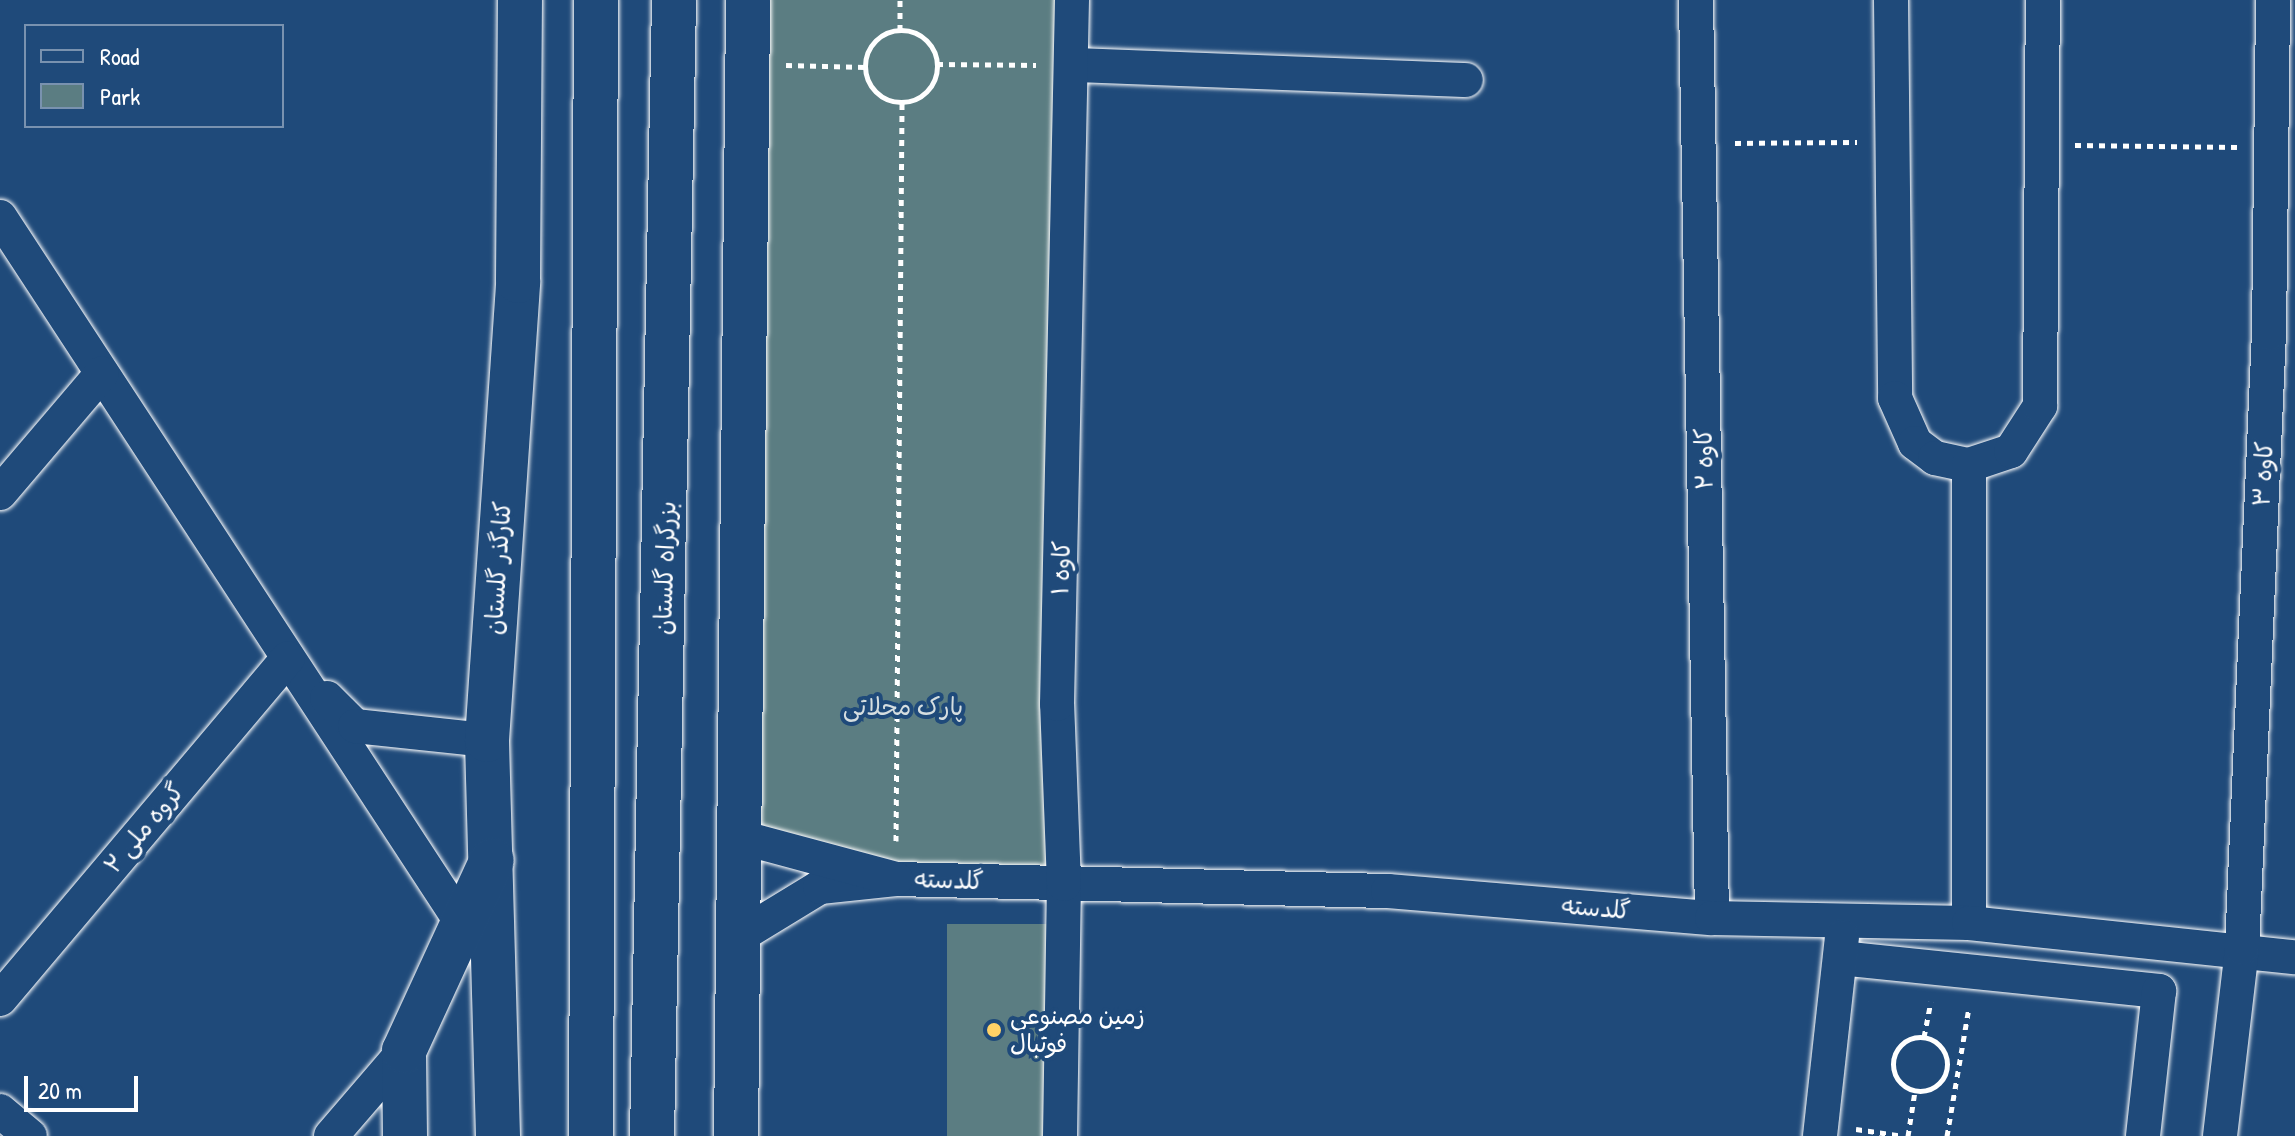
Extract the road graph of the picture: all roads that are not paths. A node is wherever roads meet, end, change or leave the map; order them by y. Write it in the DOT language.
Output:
graph roads {
  1 [pos="520,0"];
  2 [pos="596,0"];
  3 [pos="674,0"];
  4 [pos="748,0"];
  5 [pos="1072,0"];
  6 [pos="1696,0"];
  7 [pos="1891,0"];
  8 [pos="2043,0"];
  9 [pos="2273,0"];
  10 [pos="1074,65"];
  11 [pos="1466,80"];
  12 [pos="0,217"];
  13 [pos="102,373"];
  14 [pos="1969,465"];
  15 [pos="0,493"];
  16 [pos="288,658"];
  17 [pos="487,740"];
  18 [pos="740,837"];
  19 [pos="492,860"];
  20 [pos="896,879"];
  21 [pos="1064,884"];
  22 [pos="1712,918"];
  23 [pos="1844,921"];
  24 [pos="1969,923"];
  25 [pos="465,928"];
  26 [pos="738,937"];
  27 [pos="2242,948"];
  28 [pos="2295,957"];
  29 [pos="1840,958"];
  30 [pos="494,972"];
  31 [pos="0,999"];
  32 [pos="404,1051"];
  33 [pos="0,1111"];
  34 [pos="1821,1130"];
  35 [pos="30,1136"];
  36 [pos="331,1136"];
  37 [pos="405,1136"];
  38 [pos="498,1136"];
  39 [pos="591,1136"];
  40 [pos="652,1136"];
  41 [pos="736,1136"];
  42 [pos="1060,1136"];
  43 [pos="2143,1136"];
  44 [pos="2220,1136"];
  1 -- 17 [label="main road, کنارگذر گلستان"];
  2 -- 39 [label="main road"];
  3 -- 40 [label="main road, بزرگراه گلستان"];
  4 -- 18 [label="main road"];
  5 -- 10 [label="street, کاوه ۱"];
  6 -- 22 [label="street, کاوه ۲"];
  7 -- 14 [label="street"];
  8 -- 14 [label="street"];
  9 -- 27 [label="street, کاوه ۳"];
  10 -- 11 [label="street"];
  10 -- 21 [label="street, کاوه ۱"];
  12 -- 13 [label="street"];
  13 -- 15 [label="street"];
  13 -- 16 [label="street"];
  14 -- 24 [label="street"];
  16 -- 17 [label="street"];
  16 -- 25 [label="street"];
  16 -- 31 [label="street, گروه ملی ۲"];
  17 -- 19 [label="main road, کنارگذر گلستان"];
  18 -- 20 [label="street"];
  18 -- 26 [label="main road"];
  19 -- 25 [label="main road"];
  19 -- 30 [label="main road, کنارگذر گلستان"];
  20 -- 21 [label="street, گلدسته"];
  20 -- 26 [label="street"];
  21 -- 22 [label="street, گلدسته"];
  21 -- 42 [label="street, کاوه ۱"];
  22 -- 23 [label="street, گلدسته"];
  23 -- 24 [label="street, گلدسته"];
  23 -- 29 [label="street"];
  24 -- 27 [label="street, گلدسته"];
  25 -- 30 [label="street"];
  25 -- 32 [label="main road"];
  26 -- 41 [label="main road"];
  27 -- 28 [label="street, گلدسته"];
  27 -- 44 [label="street, کاوه ۳"];
  29 -- 34 [label="street"];
  29 -- 43 [label="street"];
  30 -- 38 [label="main road, کنارگذر گلستان"];
  32 -- 36 [label="street"];
  32 -- 37 [label="main road"];
  33 -- 35 [label="street"];
}
